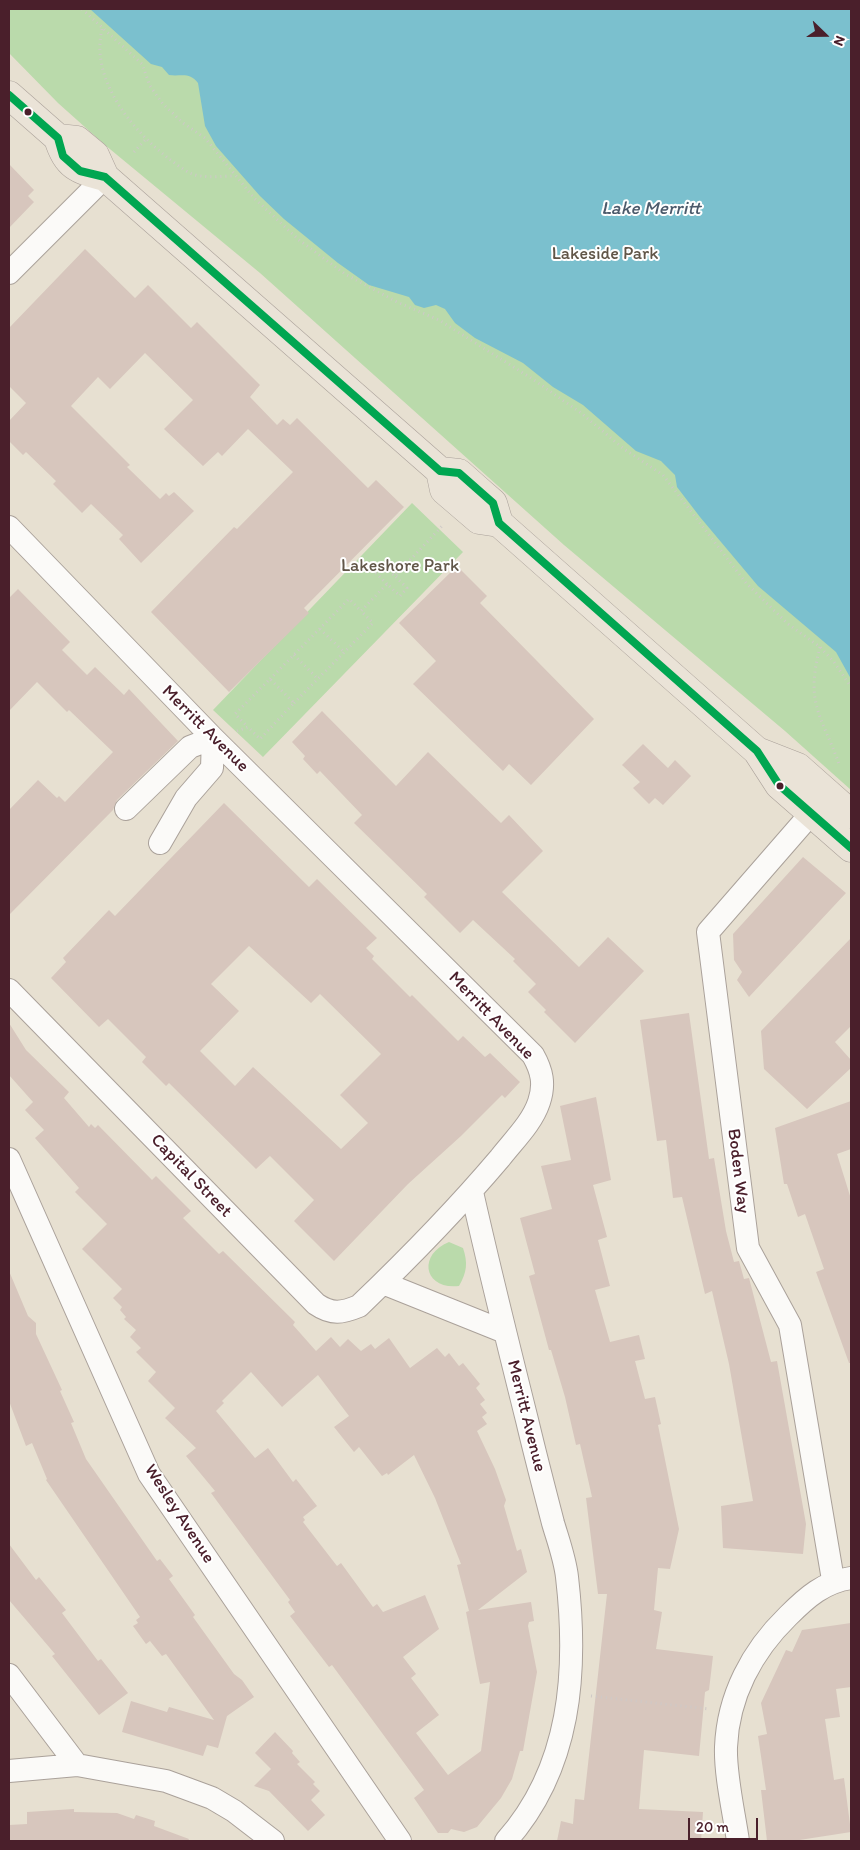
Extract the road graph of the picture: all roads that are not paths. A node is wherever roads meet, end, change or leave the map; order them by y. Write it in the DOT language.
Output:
graph roads {
  1 [pos="9,95"];
  2 [pos="105,177"];
  3 [pos="9,273"];
  4 [pos="9,527"];
  5 [pos="213,738"];
  6 [pos="819,803"];
  7 [pos="126,809"];
  8 [pos="851,814"];
  9 [pos="160,843"];
  10 [pos="851,848"];
  11 [pos="9,990"];
  12 [pos="9,1159"];
  13 [pos="472,1192"];
  14 [pos="383,1283"];
  15 [pos="505,1332"];
  16 [pos="842,1579"];
  17 [pos="9,1675"];
  18 [pos="76,1765"];
  19 [pos="9,1771"];
  20 [pos="273,1841"];
  21 [pos="400,1841"];
  22 [pos="506,1841"];
  23 [pos="738,1841"];
  1 -- 2 [label="main road"];
  2 -- 3 [label="street"];
  2 -- 6 [label="main road"];
  4 -- 5 [label="street, Merritt Avenue"];
  5 -- 7 [label="street"];
  5 -- 9 [label="street"];
  5 -- 13 [label="street, Merritt Avenue"];
  6 -- 8 [label="main road"];
  6 -- 10 [label="main road"];
  6 -- 16 [label="street, Boden Way"];
  11 -- 14 [label="street, Capital Street"];
  12 -- 21 [label="street, Wesley Avenue"];
  13 -- 14 [label="street, Capital Street"];
  13 -- 15 [label="street, Merritt Avenue"];
  14 -- 15 [label="street"];
  15 -- 22 [label="street, Merritt Avenue"];
  16 -- 23 [label="street"];
  17 -- 18 [label="street"];
  18 -- 19 [label="street"];
  18 -- 20 [label="street"];
}
